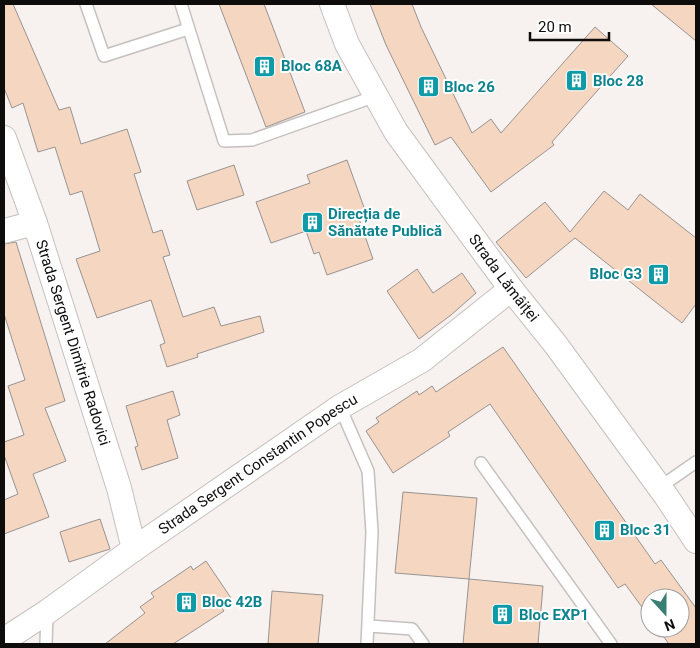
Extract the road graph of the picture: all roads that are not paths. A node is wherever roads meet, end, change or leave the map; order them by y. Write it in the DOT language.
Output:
graph roads {
  1 [pos="86,4"];
  2 [pos="181,4"];
  3 [pos="332,4"];
  4 [pos="188,29"];
  5 [pos="376,96"];
  6 [pos="4,138"];
  7 [pos="35,223"];
  8 [pos="4,231"];
  9 [pos="511,289"];
  10 [pos="340,407"];
  11 [pos="696,462"];
  12 [pos="481,463"];
  13 [pos="660,487"];
  14 [pos="696,541"];
  15 [pos="134,549"];
  16 [pos="47,612"];
  17 [pos="369,626"];
  18 [pos="4,640"];
  19 [pos="46,644"];
  20 [pos="366,644"];
  21 [pos="423,644"];
  22 [pos="611,644"];
  1 -- 4 [label="lane"];
  2 -- 4 [label="lane"];
  3 -- 5 [label="street, Strada Lămâiței"];
  4 -- 5 [label="lane"];
  5 -- 9 [label="street, Strada Lămâiței"];
  6 -- 7 [label="street, Strada Sergent Dimitrie Radovici"];
  7 -- 8 [label="street"];
  7 -- 15 [label="street, Strada Sergent Dimitrie Radovici"];
  9 -- 10 [label="street, Strada Sergent Constantin Popescu"];
  9 -- 13 [label="street, Strada Lămâiței"];
  10 -- 15 [label="street, Strada Sergent Constantin Popescu"];
  10 -- 17 [label="lane"];
  11 -- 13 [label="lane"];
  12 -- 22 [label="lane"];
  13 -- 14 [label="street, Strada Lămâiței"];
  15 -- 16 [label="street, Strada Sergent Constantin Popescu"];
  16 -- 18 [label="street, Strada Sergent Constantin Popescu"];
  16 -- 19 [label="lane"];
  17 -- 20 [label="lane"];
  17 -- 21 [label="lane"];
}
